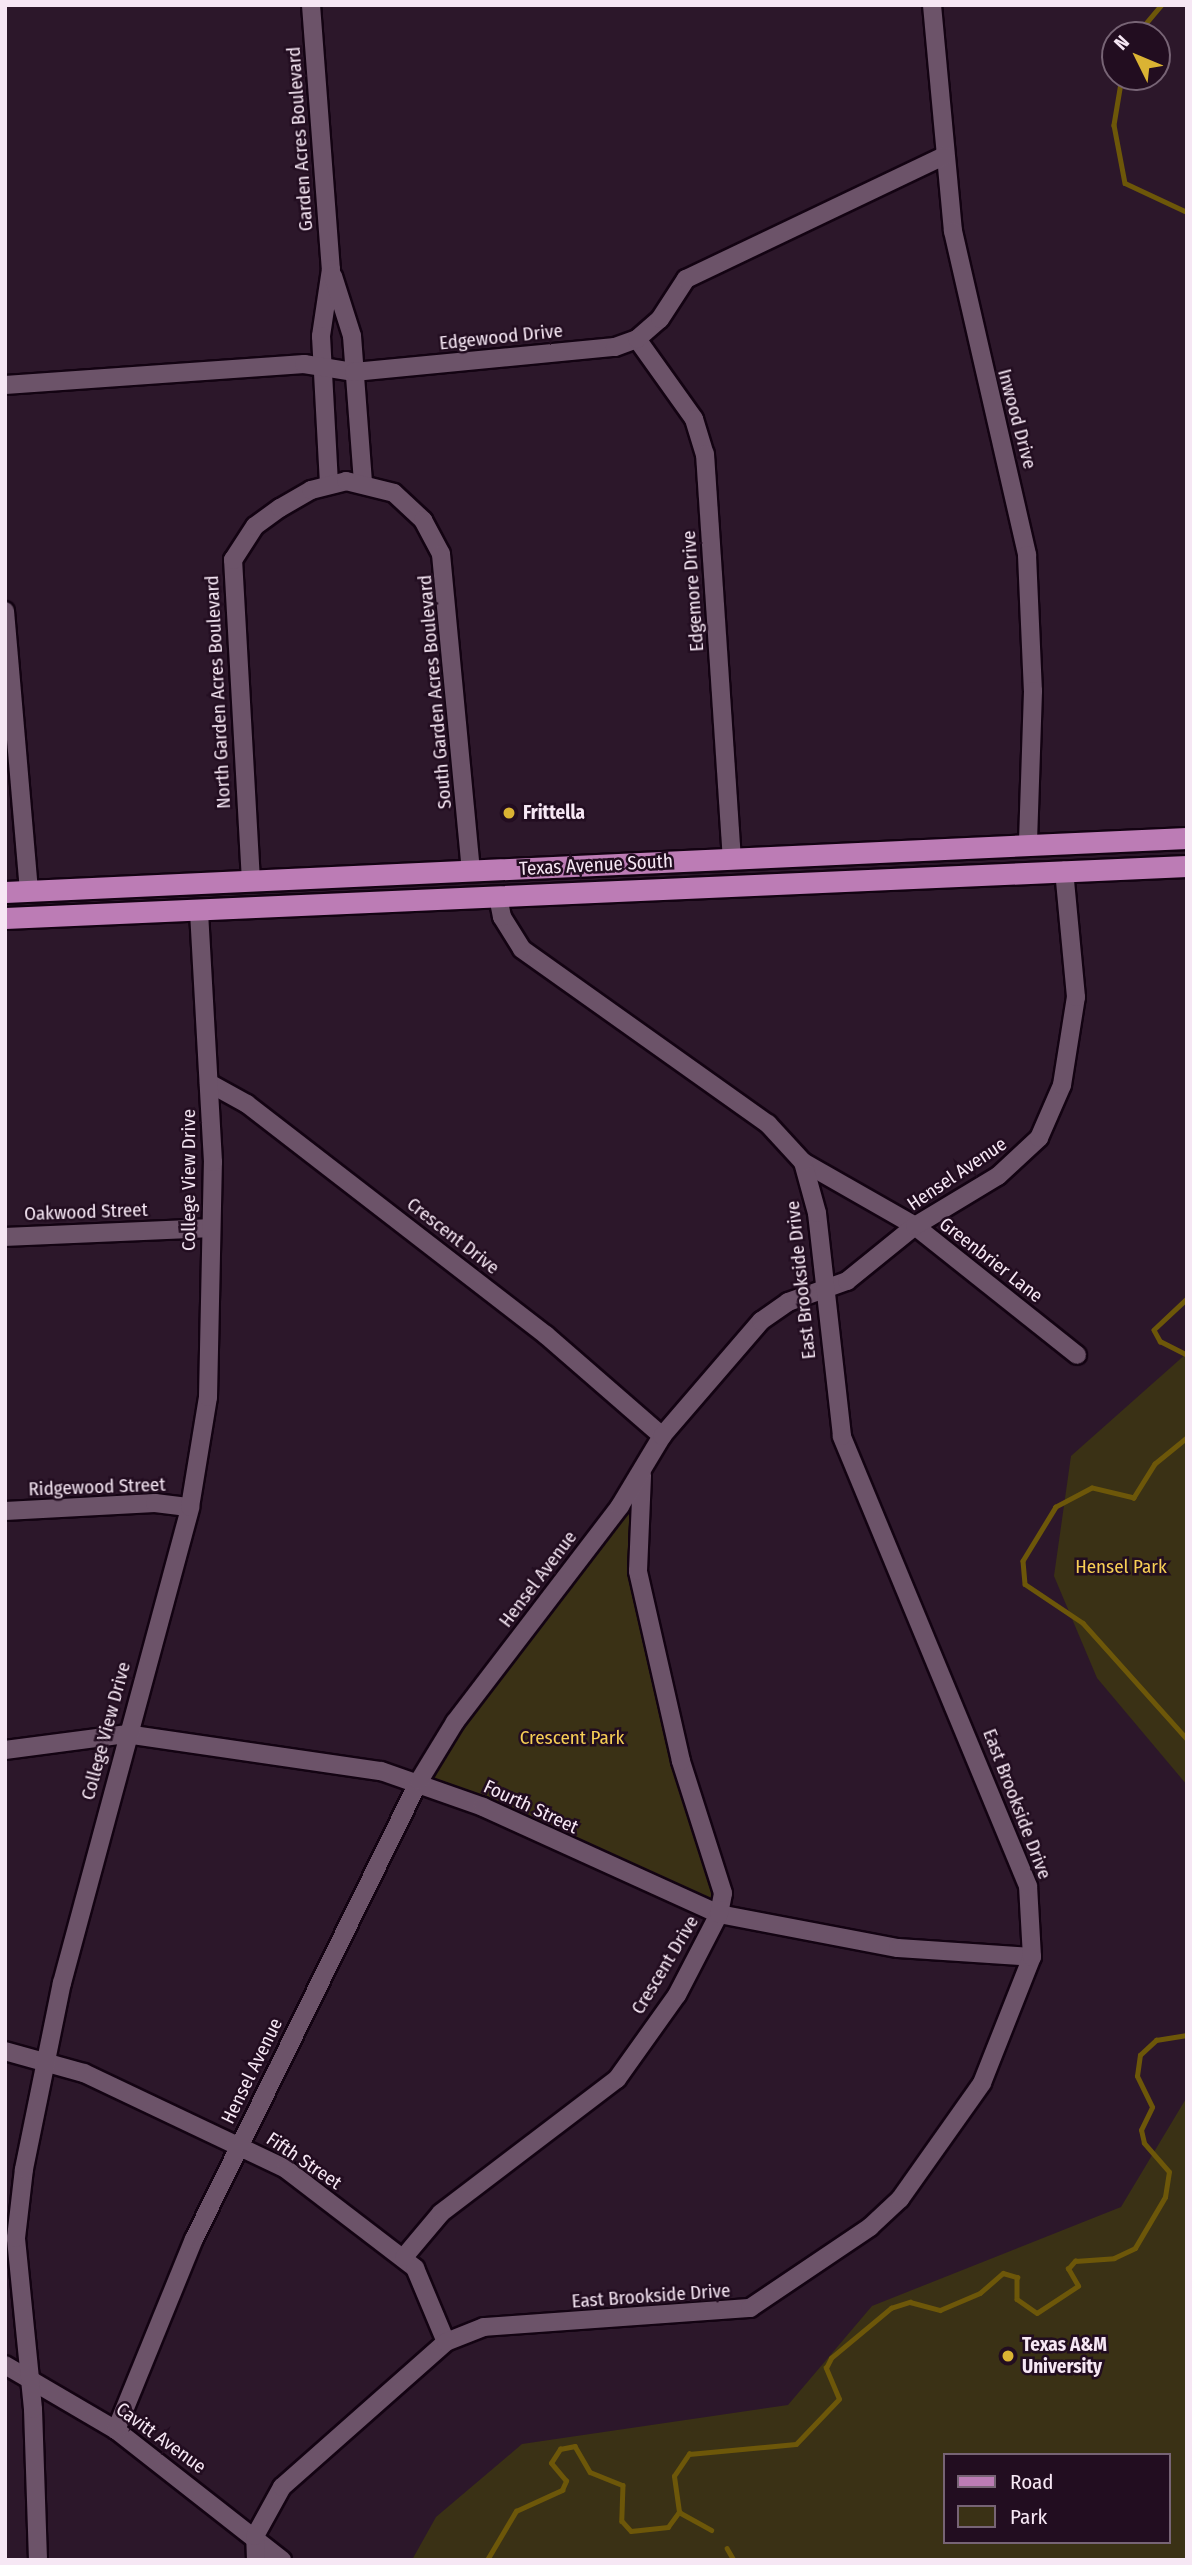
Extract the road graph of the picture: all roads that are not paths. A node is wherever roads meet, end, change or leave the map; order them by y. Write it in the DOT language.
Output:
graph roads {
  1 [pos="311,5"];
  2 [pos="933,5"];
  3 [pos="944,156"];
  4 [pos="331,269"];
  5 [pos="637,339"];
  6 [pos="322,364"];
  7 [pos="354,372"];
  8 [pos="5,385"];
  9 [pos="327,448"];
  10 [pos="346,483"];
  11 [pos="298,495"];
  12 [pos="5,611"];
  13 [pos="1187,838"];
  14 [pos="1028,845"];
  15 [pos="1187,852"];
  16 [pos="732,859"];
  17 [pos="1187,866"];
  18 [pos="471,870"];
  19 [pos="1064,872"];
  20 [pos="251,881"];
  21 [pos="838,882"];
  22 [pos="29,891"];
  23 [pos="5,892"];
  24 [pos="498,896"];
  25 [pos="306,905"];
  26 [pos="199,910"];
  27 [pos="5,918"];
  28 [pos="209,1083"];
  29 [pos="803,1162"];
  30 [pos="915,1226"];
  31 [pos="210,1228"];
  32 [pos="5,1237"];
  33 [pos="822,1289"];
  34 [pos="1077,1355"];
  35 [pos="662,1436"];
  36 [pos="643,1470"];
  37 [pos="190,1507"];
  38 [pos="5,1511"];
  39 [pos="126,1734"];
  40 [pos="5,1750"];
  41 [pos="419,1781"];
  42 [pos="719,1914"];
  43 [pos="1032,1957"];
  44 [pos="5,2051"];
  45 [pos="44,2061"];
  46 [pos="239,2145"];
  47 [pos="404,2257"];
  48 [pos="446,2342"];
  49 [pos="5,2365"];
  50 [pos="29,2379"];
  51 [pos="116,2430"];
  52 [pos="255,2536"];
  53 [pos="38,2560"];
  54 [pos="256,2560"];
  55 [pos="282,2560"];
  1 -- 4 [label="street, Garden Acres Boulevard"];
  2 -- 3 [label="street, Inwood Drive"];
  3 -- 5 [label="street, Edgewood Drive"];
  3 -- 14 [label="street, Inwood Drive"];
  4 -- 6 [label="street, Garden Acres Boulevard"];
  4 -- 7 [label="street, Garden Acres Boulevard"];
  5 -- 7 [label="street, Edgewood Drive"];
  5 -- 16 [label="street, Edgemore Drive"];
  6 -- 7 [label="street, Edgewood Drive"];
  6 -- 8 [label="street, Edgewood Drive"];
  6 -- 9 [label="street, Garden Acres Boulevard"];
  7 -- 10 [label="street, Garden Acres Boulevard"];
  9 -- 10 [label="street, Garden Acres Boulevard"];
  9 -- 11 [label="street"];
  10 -- 11 [label="street, North Garden Acres Boulevard"];
  10 -- 18 [label="street, South Garden Acres Boulevard"];
  11 -- 20 [label="street, North Garden Acres Boulevard"];
  12 -- 22 [label="street"];
  13 -- 14 [label="main road, Texas Avenue South"];
  14 -- 16 [label="main road, Texas Avenue South"];
  14 -- 21 [label="main road"];
  15 -- 19 [label="main road"];
  16 -- 18 [label="main road, Texas Avenue South"];
  17 -- 19 [label="main road, Texas Avenue South"];
  18 -- 20 [label="main road, Texas Avenue South"];
  18 -- 25 [label="main road"];
  19 -- 21 [label="main road, Texas Avenue South"];
  19 -- 30 [label="street, Hensel Avenue"];
  20 -- 22 [label="main road, Texas Avenue South"];
  21 -- 24 [label="main road, Texas Avenue South"];
  22 -- 23 [label="main road, Texas Avenue South"];
  24 -- 25 [label="main road, Texas Avenue South"];
  24 -- 29 [label="street, East Brookside Drive"];
  25 -- 26 [label="main road, Texas Avenue South"];
  26 -- 27 [label="main road, Texas Avenue South"];
  26 -- 28 [label="street, College View Drive"];
  28 -- 31 [label="street, College View Drive"];
  28 -- 35 [label="street, Crescent Drive"];
  29 -- 30 [label="street, Greenbrier Lane"];
  29 -- 33 [label="street, East Brookside Drive"];
  30 -- 33 [label="street, Hensel Avenue"];
  30 -- 34 [label="street, Greenbrier Lane"];
  31 -- 32 [label="street, Oakwood Street"];
  31 -- 37 [label="street, College View Drive"];
  33 -- 35 [label="street, Hensel Avenue"];
  33 -- 43 [label="street, East Brookside Drive"];
  35 -- 36 [label="street, Hensel Avenue"];
  36 -- 41 [label="street, Hensel Avenue"];
  36 -- 42 [label="street, Crescent Drive"];
  37 -- 38 [label="street, Ridgewood Street"];
  37 -- 39 [label="street, College View Drive"];
  39 -- 40 [label="street, Fourth Street"];
  39 -- 41 [label="street, Fourth Street"];
  39 -- 45 [label="street, College View Drive"];
  41 -- 42 [label="street, Fourth Street"];
  41 -- 46 [label="street, Hensel Avenue"];
  42 -- 43 [label="street, Fourth Street"];
  42 -- 47 [label="street, Crescent Drive"];
  43 -- 48 [label="street, East Brookside Drive"];
  44 -- 45 [label="street, Fifth Street"];
  45 -- 46 [label="street, Fifth Street"];
  45 -- 50 [label="street, College View Drive"];
  46 -- 47 [label="street, Fifth Street"];
  46 -- 51 [label="street, Hensel Avenue"];
  47 -- 48 [label="street, Fifth Street"];
  48 -- 52 [label="street, East Brookside Drive"];
  49 -- 50 [label="street, Cavitt Avenue"];
  50 -- 51 [label="street, Cavitt Avenue"];
  50 -- 53 [label="street, College View Drive"];
  51 -- 52 [label="street, Cavitt Avenue"];
  52 -- 54 [label="street"];
  52 -- 55 [label="street, Cavitt Avenue"];
}
